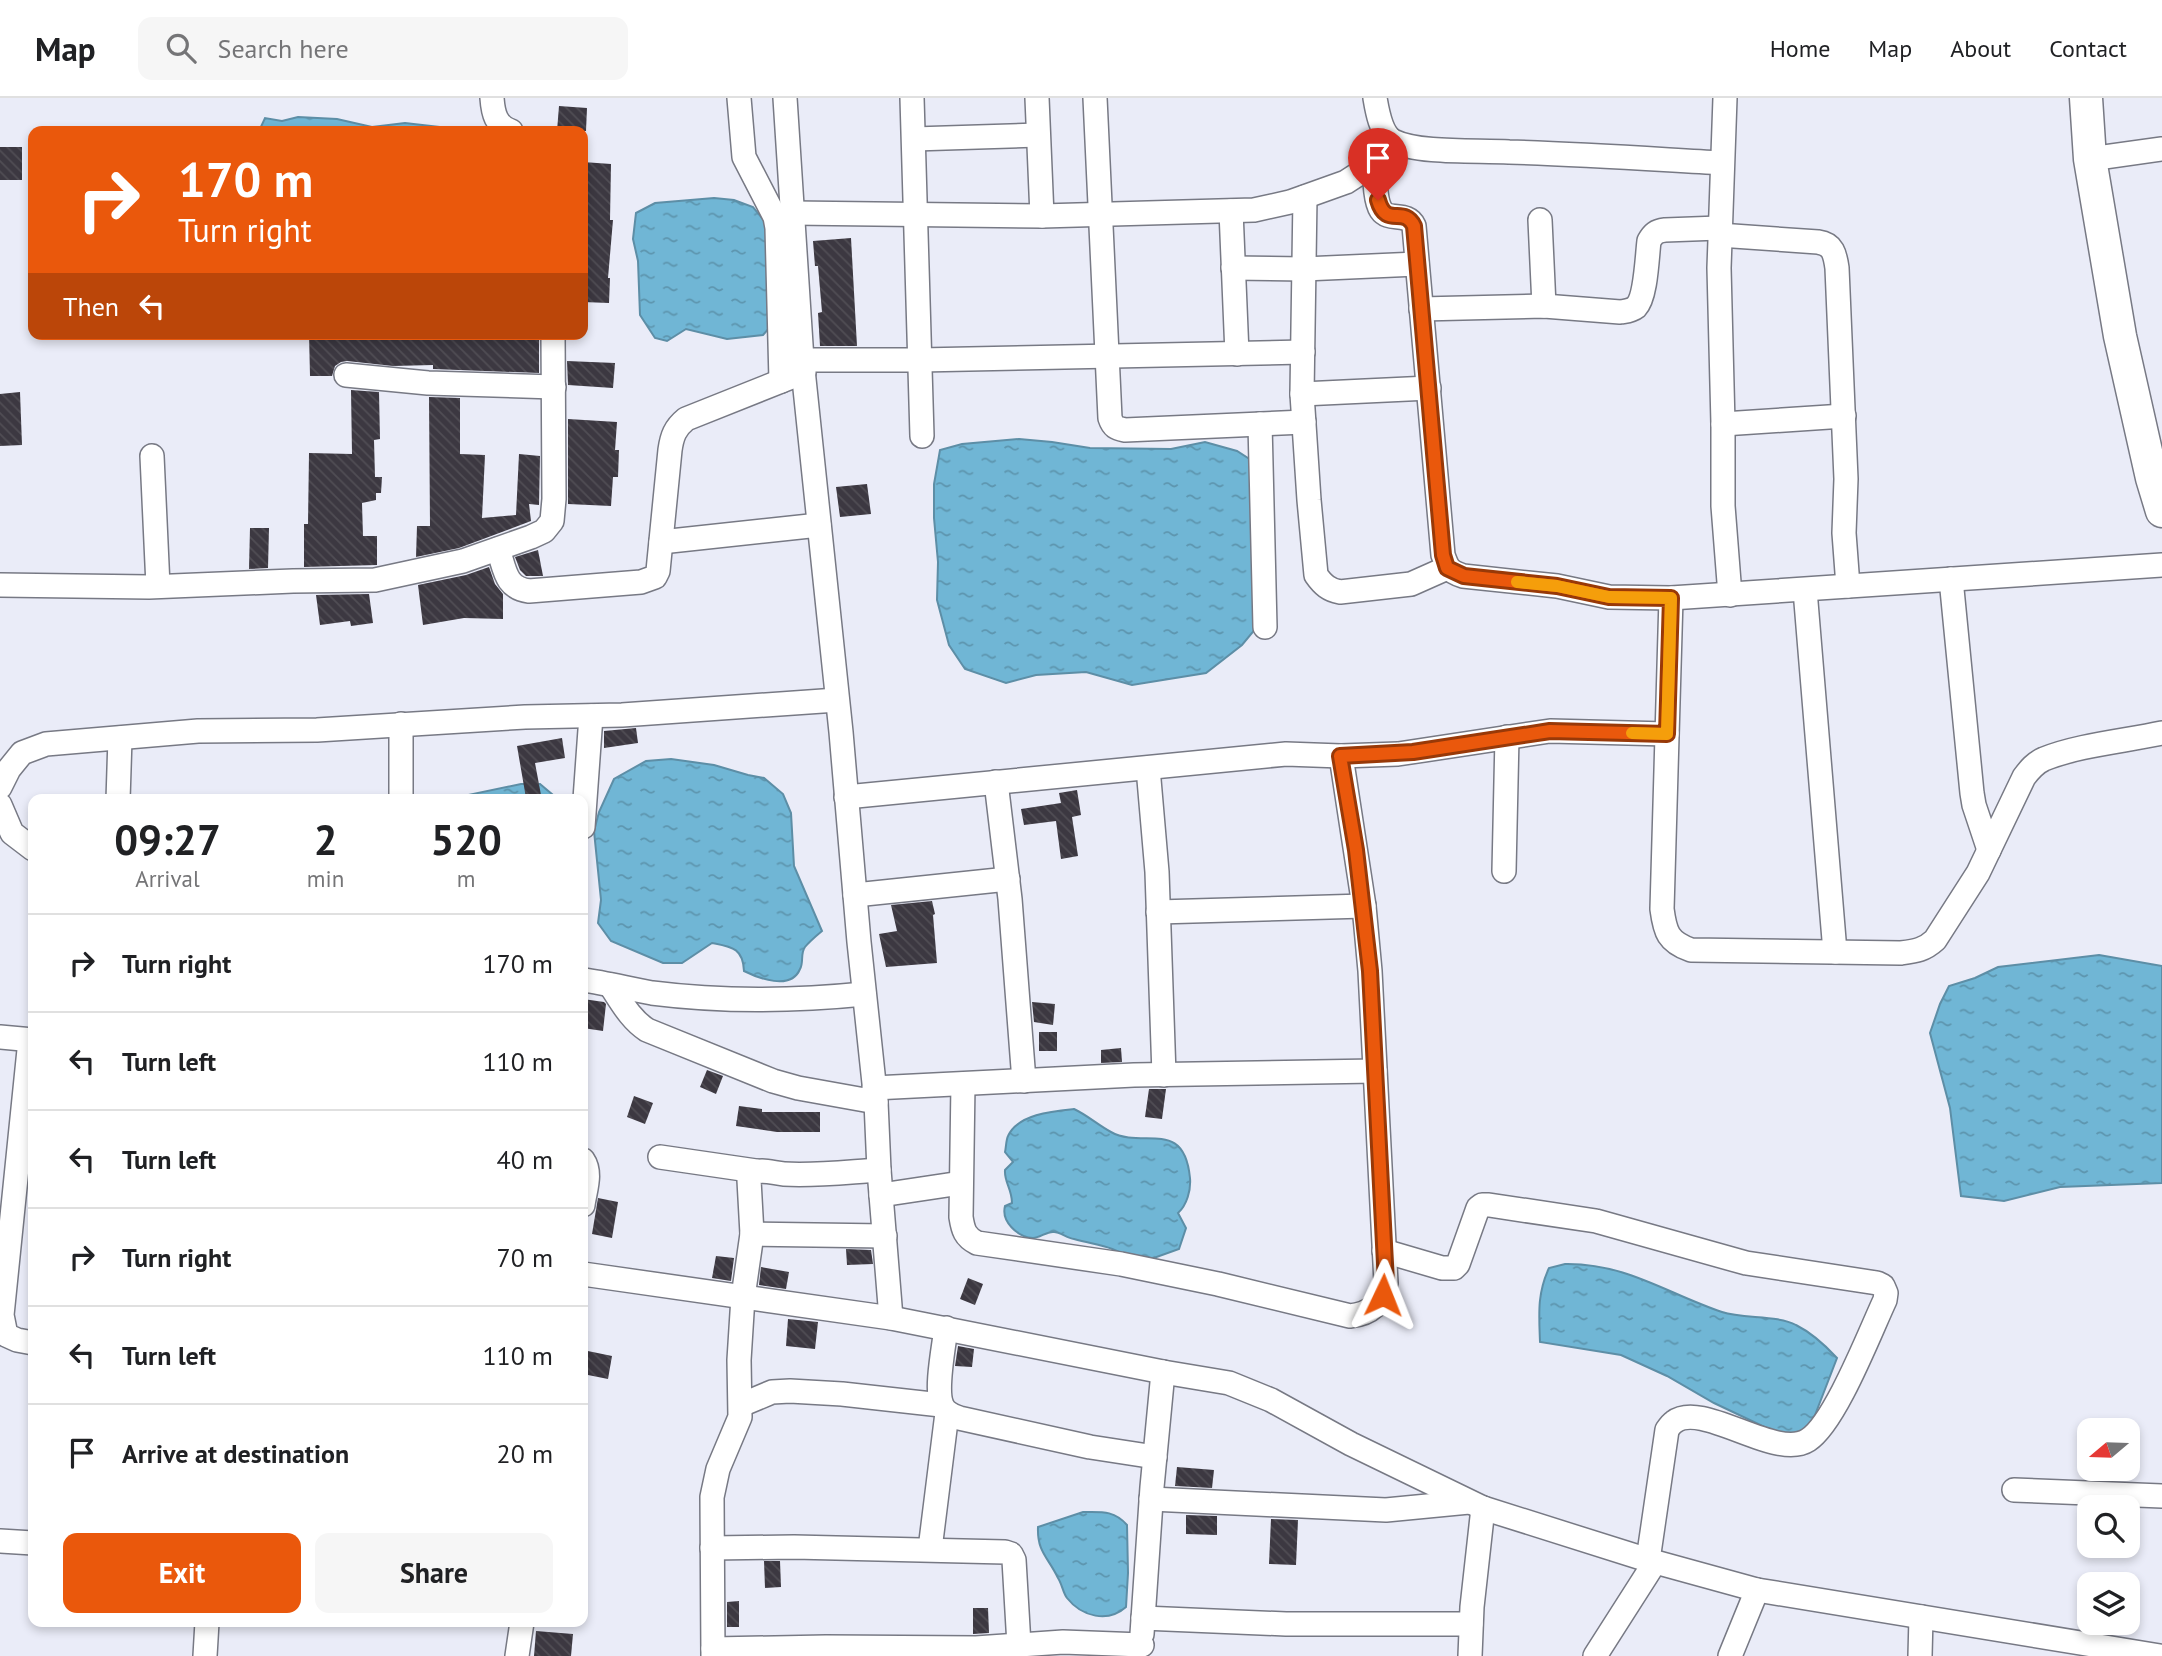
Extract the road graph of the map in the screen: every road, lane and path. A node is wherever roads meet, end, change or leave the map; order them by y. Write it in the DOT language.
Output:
graph roads {
  1 [pos="492,98"];
  2 [pos="739,98"];
  3 [pos="785,98"];
  4 [pos="912,98"];
  5 [pos="1037,98"];
  6 [pos="1095,98"];
  7 [pos="1375,98"];
  8 [pos="1725,98"];
  9 [pos="2086,98"];
  10 [pos="502,126"];
  11 [pos="1038,135"];
  12 [pos="914,139"];
  13 [pos="1390,139"];
  14 [pos="2162,149"];
  15 [pos="1374,159"];
  16 [pos="2090,159"];
  17 [pos="1722,163"];
  18 [pos="1305,197"];
  19 [pos="1231,211"];
  20 [pos="793,213"];
  21 [pos="1100,213"];
  22 [pos="917,215"];
  23 [pos="1042,216"];
  24 [pos="1540,220"];
  25 [pos="1719,232"];
  26 [pos="1417,264"];
  27 [pos="1233,268"];
  28 [pos="1304,269"];
  29 [pos="1544,306"];
  30 [pos="1421,309"];
  31 [pos="553,340"];
  32 [pos="1303,352"];
  33 [pos="1237,354"];
  34 [pos="1108,357"];
  35 [pos="920,360"];
  36 [pos="794,373"];
  37 [pos="346,375"];
  38 [pos="554,387"];
  39 [pos="1429,388"];
  40 [pos="1302,394"];
  41 [pos="1844,416"];
  42 [pos="1304,422"];
  43 [pos="1260,424"];
  44 [pos="1723,424"];
  45 [pos="922,436"];
  46 [pos="152,456"];
  47 [pos="2157,476"];
  48 [pos="2162,511"];
  49 [pos="819,524"];
  50 [pos="661,542"];
  51 [pos="498,549"];
  52 [pos="2162,565"];
  53 [pos="1447,568"];
  54 [pos="1951,579"];
  55 [pos="0,585"];
  56 [pos="159,586"];
  57 [pos="1848,586"];
  58 [pos="1805,590"];
  59 [pos="1730,595"];
  60 [pos="1671,598"];
  61 [pos="1265,627"];
  62 [pos="837,700"];
  63 [pos="591,716"];
  64 [pos="401,724"];
  65 [pos="2162,733"];
  66 [pos="1667,734"];
  67 [pos="1507,737"];
  68 [pos="120,738"];
  69 [pos="1340,756"];
  70 [pos="1148,768"];
  71 [pos="996,782"];
  72 [pos="0,787"];
  73 [pos="118,794"];
  74 [pos="401,794"];
  75 [pos="585,794"];
  76 [pos="846,797"];
  77 [pos="0,805"];
  78 [pos="28,845"];
  79 [pos="1989,850"];
  80 [pos="1504,871"];
  81 [pos="1008,880"];
  82 [pos="855,895"];
  83 [pos="1364,906"];
  84 [pos="1158,912"];
  85 [pos="1835,952"];
  86 [pos="588,981"];
  87 [pos="610,985"];
  88 [pos="864,994"];
  89 [pos="0,1037"];
  90 [pos="28,1040"];
  91 [pos="1375,1071"];
  92 [pos="1164,1075"];
  93 [pos="28,1077"];
  94 [pos="1024,1081"];
  95 [pos="962,1084"];
  96 [pos="875,1095"];
  97 [pos="660,1157"];
  98 [pos="879,1170"];
  99 [pos="755,1171"];
  100 [pos="961,1183"];
  101 [pos="881,1195"];
  102 [pos="752,1234"];
  103 [pos="885,1237"];
  104 [pos="1384,1251"];
  105 [pos="588,1275"];
  106 [pos="743,1297"];
  107 [pos="891,1318"];
  108 [pos="946,1328"];
  109 [pos="28,1342"];
  110 [pos="1163,1372"];
  111 [pos="741,1405"];
  112 [pos="944,1409"];
  113 [pos="1155,1457"];
  114 [pos="2014,1490"];
  115 [pos="2162,1496"];
  116 [pos="1151,1499"];
  117 [pos="1477,1505"];
  118 [pos="0,1541"];
  119 [pos="28,1543"];
  120 [pos="712,1548"];
  121 [pos="930,1549"];
  122 [pos="1651,1561"];
  123 [pos="1757,1590"];
  124 [pos="1922,1617"];
  125 [pos="1143,1618"];
  126 [pos="1471,1623"];
  127 [pos="207,1627"];
  128 [pos="521,1627"];
  129 [pos="1019,1644"];
  130 [pos="2083,1650"];
  131 [pos="1141,1651"];
  132 [pos="713,1653"];
  133 [pos="205,1656"];
  134 [pos="517,1656"];
  135 [pos="1470,1656"];
  136 [pos="1595,1656"];
  137 [pos="1730,1656"];
  138 [pos="1920,1656"];
  139 [pos="2160,1656"];
  1 -- 10 [label="street"];
  2 -- 36 [label="street"];
  3 -- 20 [label="street"];
  4 -- 12 [label="street"];
  5 -- 11 [label="street"];
  6 -- 21 [label="street"];
  7 -- 13 [label="street"];
  8 -- 17 [label="street"];
  9 -- 16 [label="street"];
  11 -- 12 [label="street"];
  11 -- 23 [label="street"];
  12 -- 22 [label="street"];
  13 -- 15 [label="street"];
  13 -- 17 [label="street"];
  14 -- 16 [label="street"];
  15 -- 18 [label="street"];
  15 -- 26 [label="street"];
  16 -- 47 [label="street"];
  17 -- 25 [label="street"];
  18 -- 19 [label="street"];
  18 -- 28 [label="street"];
  19 -- 21 [label="street"];
  19 -- 27 [label="street"];
  20 -- 22 [label="street"];
  20 -- 36 [label="street"];
  21 -- 23 [label="street"];
  21 -- 34 [label="street"];
  22 -- 23 [label="street"];
  22 -- 35 [label="street"];
  24 -- 29 [label="street"];
  25 -- 29 [label="street"];
  25 -- 41 [label="street"];
  25 -- 44 [label="street"];
  26 -- 28 [label="street"];
  26 -- 30 [label="street"];
  27 -- 28 [label="street"];
  27 -- 33 [label="street"];
  28 -- 32 [label="street"];
  29 -- 30 [label="street"];
  30 -- 39 [label="street"];
  31 -- 38 [label="street"];
  32 -- 33 [label="street"];
  32 -- 40 [label="street"];
  33 -- 34 [label="street"];
  34 -- 35 [label="street"];
  34 -- 43 [label="street"];
  35 -- 36 [label="street"];
  35 -- 45 [label="street"];
  36 -- 49 [label="street"];
  36 -- 50 [label="street"];
  37 -- 38 [label="street"];
  38 -- 51 [label="street"];
  39 -- 40 [label="street"];
  39 -- 53 [label="street"];
  40 -- 42 [label="street"];
  41 -- 44 [label="street"];
  41 -- 57 [label="street"];
  42 -- 43 [label="street"];
  42 -- 53 [label="street"];
  43 -- 61 [label="street"];
  44 -- 59 [label="street"];
  46 -- 56 [label="street"];
  47 -- 48 [label="street"];
  49 -- 50 [label="street"];
  49 -- 62 [label="street"];
  50 -- 51 [label="street"];
  51 -- 56 [label="street"];
  52 -- 54 [label="street"];
  53 -- 60 [label="street"];
  54 -- 57 [label="street"];
  54 -- 79 [label="street"];
  55 -- 56 [label="street"];
  57 -- 58 [label="street"];
  58 -- 59 [label="street"];
  58 -- 85 [label="street"];
  59 -- 60 [label="street"];
  60 -- 66 [label="street"];
  62 -- 63 [label="street"];
  62 -- 76 [label="street"];
  63 -- 64 [label="street"];
  63 -- 75 [label="street"];
  64 -- 68 [label="street"];
  64 -- 74 [label="street"];
  65 -- 79 [label="street"];
  66 -- 67 [label="street"];
  66 -- 85 [label="street"];
  67 -- 69 [label="street"];
  67 -- 80 [label="street"];
  68 -- 72 [label="street"];
  68 -- 73 [label="street"];
  69 -- 70 [label="street"];
  69 -- 83 [label="street"];
  70 -- 71 [label="street"];
  70 -- 84 [label="street"];
  71 -- 76 [label="street"];
  71 -- 81 [label="street"];
  76 -- 82 [label="street"];
  77 -- 78 [label="street"];
  79 -- 85 [label="street"];
  81 -- 82 [label="street"];
  81 -- 94 [label="street"];
  82 -- 88 [label="street"];
  83 -- 84 [label="street"];
  83 -- 91 [label="street"];
  84 -- 92 [label="street"];
  86 -- 87 [label="street"];
  87 -- 88 [label="street"];
  87 -- 96 [label="street"];
  88 -- 96 [label="street"];
  89 -- 90 [label="street"];
  91 -- 92 [label="street"];
  91 -- 104 [label="street"];
  92 -- 94 [label="street"];
  93 -- 109 [label="street"];
  94 -- 95 [label="street"];
  95 -- 96 [label="street"];
  95 -- 100 [label="street"];
  96 -- 98 [label="street"];
  97 -- 99 [label="street"];
  98 -- 99 [label="street"];
  98 -- 101 [label="street"];
  99 -- 102 [label="street"];
  100 -- 101 [label="street"];
  100 -- 104 [label="street"];
  101 -- 103 [label="street"];
  102 -- 103 [label="street"];
  102 -- 106 [label="street"];
  103 -- 107 [label="street"];
  104 -- 122 [label="street"];
  105 -- 106 [label="street"];
  106 -- 107 [label="street"];
  106 -- 111 [label="street"];
  107 -- 108 [label="street"];
  108 -- 110 [label="street"];
  108 -- 112 [label="street"];
  110 -- 113 [label="street"];
  110 -- 117 [label="street"];
  111 -- 112 [label="street"];
  111 -- 120 [label="street"];
  112 -- 113 [label="street"];
  112 -- 121 [label="street"];
  113 -- 116 [label="street"];
  114 -- 115 [label="street"];
  116 -- 117 [label="street"];
  116 -- 125 [label="street"];
  117 -- 122 [label="street"];
  117 -- 126 [label="street"];
  118 -- 119 [label="street"];
  120 -- 121 [label="street"];
  120 -- 132 [label="street"];
  121 -- 129 [label="street"];
  122 -- 123 [label="street"];
  122 -- 136 [label="street"];
  123 -- 124 [label="street"];
  123 -- 137 [label="street"];
  124 -- 130 [label="street"];
  124 -- 138 [label="street"];
  125 -- 126 [label="street"];
  125 -- 131 [label="street"];
  126 -- 135 [label="street"];
  127 -- 133 [label="street"];
  128 -- 134 [label="street"];
  129 -- 131 [label="street"];
  129 -- 132 [label="street"];
  130 -- 139 [label="street"];
}
